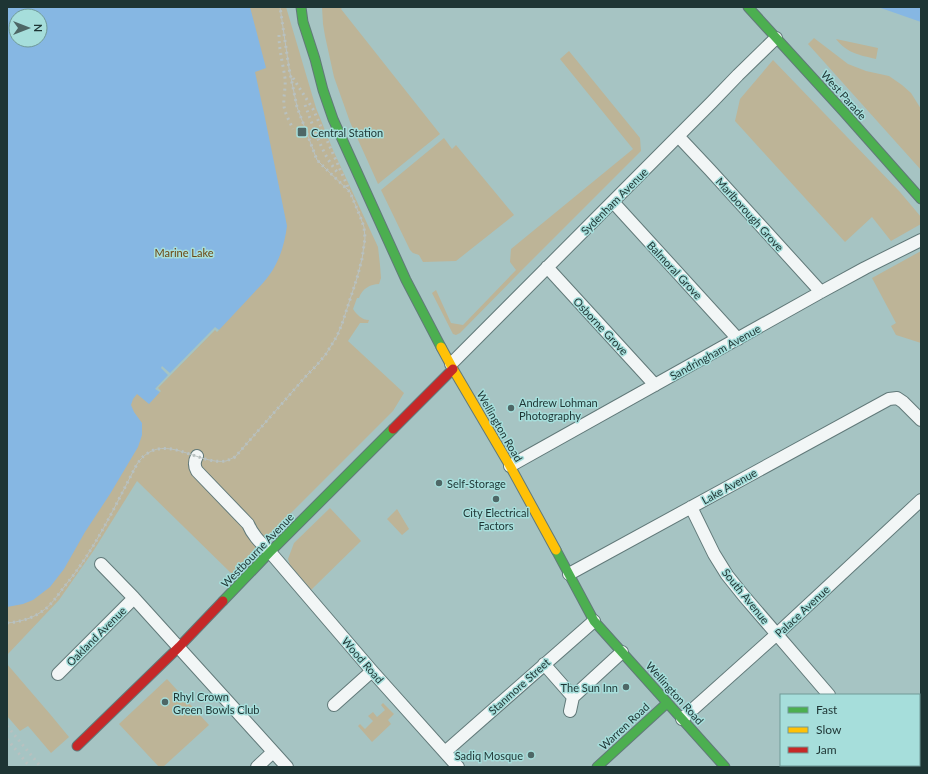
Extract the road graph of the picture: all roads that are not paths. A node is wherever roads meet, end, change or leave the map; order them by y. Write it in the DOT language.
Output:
graph roads {
  1 [pos="301,7"];
  2 [pos="748,7"];
  3 [pos="312,19"];
  4 [pos="776,38"];
  5 [pos="315,59"];
  6 [pos="678,136"];
  7 [pos="921,199"];
  8 [pos="613,202"];
  9 [pos="921,240"];
  10 [pos="547,267"];
  11 [pos="821,292"];
  12 [pos="738,339"];
  13 [pos="452,366"];
  14 [pos="655,385"];
  15 [pos="921,420"];
  16 [pos="197,456"];
  17 [pos="510,466"];
  18 [pos="921,500"];
  19 [pos="691,507"];
  20 [pos="270,552"];
  21 [pos="101,564"];
  22 [pos="569,574"];
  23 [pos="134,598"];
  24 [pos="594,621"];
  25 [pos="777,634"];
  26 [pos="179,647"];
  27 [pos="622,652"];
  28 [pos="544,664"];
  29 [pos="372,671"];
  30 [pos="58,674"];
  31 [pos="828,694"];
  32 [pos="573,697"];
  33 [pos="667,703"];
  34 [pos="334,705"];
  35 [pos="570,711"];
  36 [pos="682,719"];
  37 [pos="77,746"];
  38 [pos="273,752"];
  39 [pos="445,752"];
  40 [pos="722,766"];
  41 [pos="257,767"];
  42 [pos="287,767"];
  43 [pos="458,767"];
  44 [pos="597,767"];
  1 -- 5 [label="main road, Wellington Road"];
  2 -- 4 [label="main road, West Parade"];
  3 -- 5 [label="main road, Wellington Road"];
  4 -- 6 [label="street, Sydenham Avenue"];
  4 -- 7 [label="main road, West Parade"];
  5 -- 13 [label="main road, Wellington Road"];
  6 -- 8 [label="street, Sydenham Avenue"];
  6 -- 11 [label="street, Marlborough Grove"];
  8 -- 10 [label="street, Sydenham Avenue"];
  8 -- 12 [label="street, Balmoral Grove"];
  9 -- 11 [label="street, Sandringham Avenue"];
  10 -- 13 [label="street, Sydenham Avenue"];
  10 -- 14 [label="street, Osborne Grove"];
  11 -- 12 [label="street, Sandringham Avenue"];
  12 -- 14 [label="street, Sandringham Avenue"];
  13 -- 17 [label="main road, Wellington Road"];
  13 -- 20 [label="main road, Westbourne Avenue"];
  14 -- 17 [label="street, Sandringham Avenue"];
  15 -- 19 [label="street, Lake Avenue"];
  16 -- 20 [label="street, Wood Road"];
  17 -- 22 [label="main road, Wellington Road"];
  18 -- 25 [label="street, Palace Avenue"];
  19 -- 22 [label="street, Lake Avenue"];
  19 -- 25 [label="street, South Avenue"];
  20 -- 26 [label="main road, Westbourne Avenue"];
  20 -- 29 [label="street, Wood Road"];
  21 -- 23 [label="street, Oakland Avenue"];
  22 -- 24 [label="main road, Wellington Road"];
  23 -- 26 [label="street, Oakland Avenue"];
  23 -- 30 [label="street, Oakland Avenue"];
  24 -- 27 [label="main road, Wellington Road"];
  24 -- 28 [label="street, Stanmore Street"];
  25 -- 31 [label="street, South Avenue"];
  25 -- 36 [label="street, Palace Avenue"];
  26 -- 37 [label="main road, Westbourne Avenue"];
  26 -- 38 [label="street, Oakland Avenue"];
  27 -- 32 [label="street"];
  27 -- 33 [label="main road, Wellington Road"];
  28 -- 32 [label="street"];
  28 -- 39 [label="street, Stanmore Street"];
  29 -- 34 [label="street"];
  29 -- 39 [label="street, Wood Road"];
  32 -- 35 [label="street"];
  33 -- 36 [label="main road, Wellington Road"];
  33 -- 44 [label="main road, Warren Road"];
  36 -- 40 [label="main road, Wellington Road"];
  38 -- 41 [label="street"];
  38 -- 42 [label="street, Oakland Avenue"];
  39 -- 43 [label="street, Wood Road"];
}
